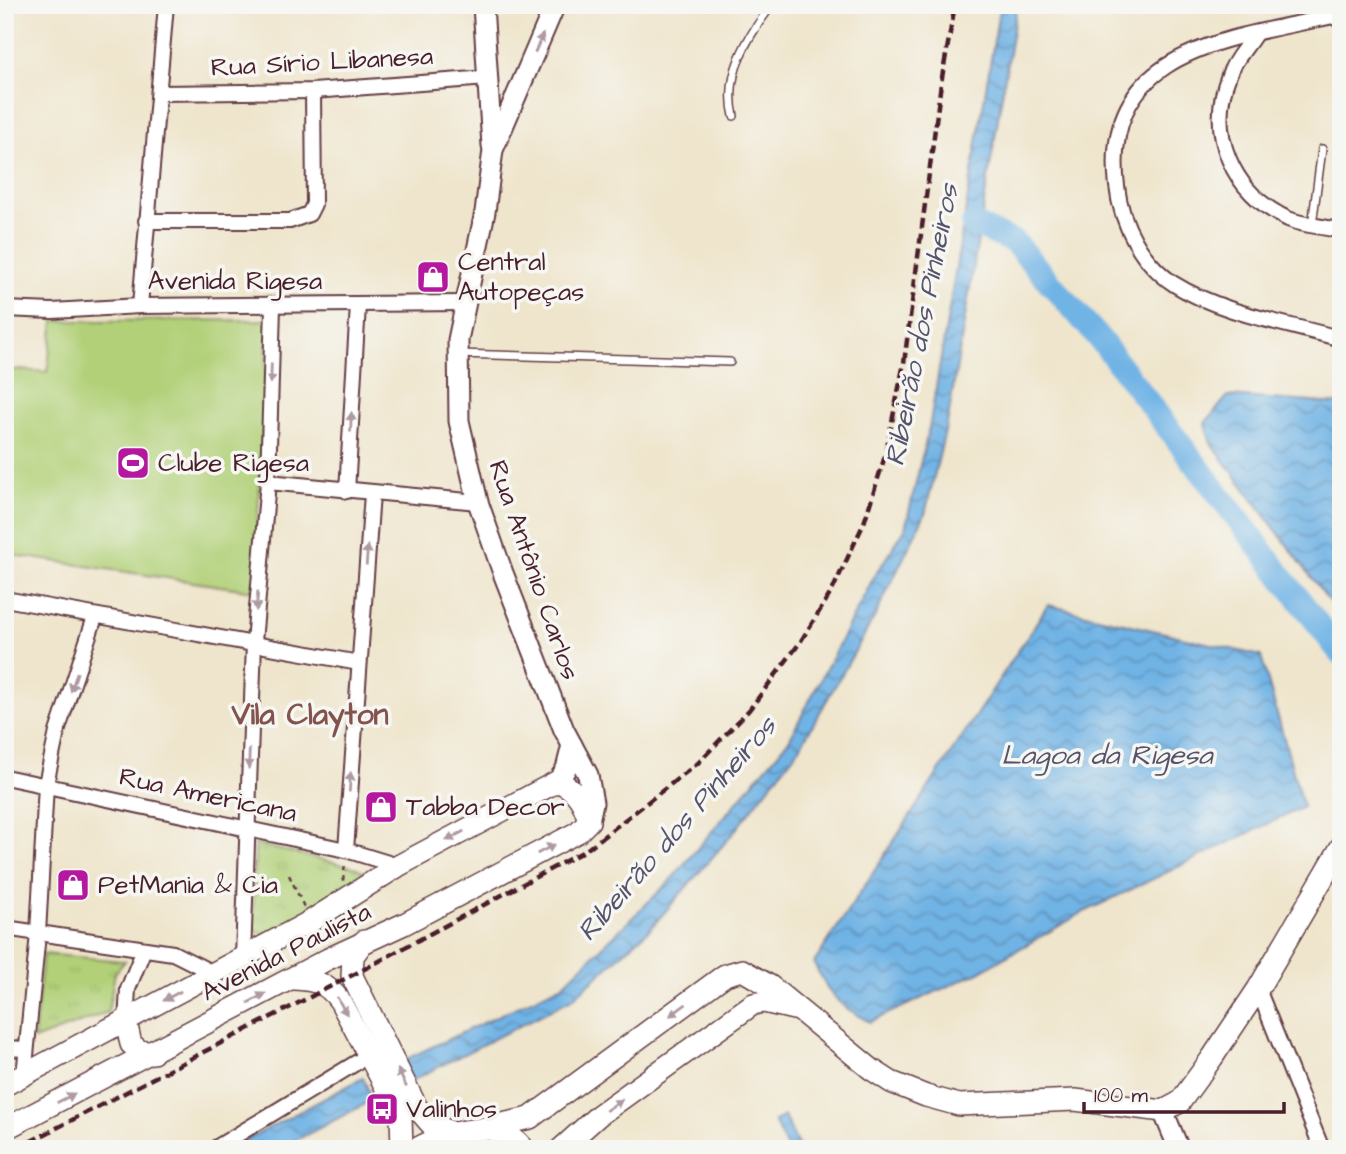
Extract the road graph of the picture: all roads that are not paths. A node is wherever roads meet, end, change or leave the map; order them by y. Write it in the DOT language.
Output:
graph roads {
  1 [pos="166,5"];
  2 [pos="483,5"];
  3 [pos="555,5"];
  4 [pos="772,5"];
  5 [pos="1337,14"];
  6 [pos="1255,34"];
  7 [pos="487,71"];
  8 [pos="522,82"];
  9 [pos="313,91"];
  10 [pos="159,93"];
  11 [pos="734,116"];
  12 [pos="1322,149"];
  13 [pos="493,150"];
  14 [pos="146,221"];
  15 [pos="1312,225"];
  16 [pos="1341,231"];
  17 [pos="464,303"];
  18 [pos="358,305"];
  19 [pos="140,306"];
  20 [pos="273,306"];
  21 [pos="5,309"];
  22 [pos="1341,339"];
  23 [pos="458,354"];
  24 [pos="730,362"];
  25 [pos="268,482"];
  26 [pos="347,491"];
  27 [pos="372,494"];
  28 [pos="478,502"];
  29 [pos="5,599"];
  30 [pos="95,617"];
  31 [pos="254,642"];
  32 [pos="359,663"];
  33 [pos="572,745"];
  34 [pos="5,777"];
  35 [pos="558,780"];
  36 [pos="46,784"];
  37 [pos="589,821"];
  38 [pos="247,830"];
  39 [pos="346,850"];
  40 [pos="1338,858"];
  41 [pos="398,866"];
  42 [pos="5,928"];
  43 [pos="38,934"];
  44 [pos="364,941"];
  45 [pos="144,949"];
  46 [pos="243,958"];
  47 [pos="734,971"];
  48 [pos="213,973"];
  49 [pos="294,979"];
  50 [pos="1258,989"];
  51 [pos="753,1004"];
  52 [pos="799,1011"];
  53 [pos="126,1022"];
  54 [pos="5,1048"];
  55 [pos="26,1049"];
  56 [pos="153,1053"];
  57 [pos="376,1055"];
  58 [pos="15,1081"];
  59 [pos="1163,1111"];
  60 [pos="409,1112"];
  61 [pos="484,1128"];
  62 [pos="5,1129"];
  63 [pos="456,1133"];
  64 [pos="214,1149"];
  65 [pos="402,1149"];
  66 [pos="416,1149"];
  67 [pos="524,1149"];
  68 [pos="561,1149"];
  69 [pos="1179,1149"];
  70 [pos="1322,1149"];
  1 -- 10 [label="street"];
  2 -- 7 [label="main road"];
  8 -- 3 [label="main road, Rua Antônio Carlos, one-way"];
  4 -- 11 [label="lane"];
  5 -- 6 [label="street"];
  6 -- 15 [label="street"];
  6 -- 22 [label="street"];
  7 -- 8 [label="main road"];
  7 -- 9 [label="street, Rua Sírio Libanesa"];
  7 -- 13 [label="main road"];
  8 -- 13 [label="main road, Rua Antônio Carlos"];
  9 -- 10 [label="street, Rua Sírio Libanesa"];
  9 -- 14 [label="street"];
  10 -- 14 [label="street"];
  12 -- 15 [label="lane"];
  13 -- 17 [label="main road, Rua Antônio Carlos"];
  14 -- 19 [label="street"];
  15 -- 16 [label="street"];
  17 -- 18 [label="street, Avenida Rigesa"];
  17 -- 23 [label="main road, Rua Antônio Carlos"];
  18 -- 20 [label="street, Avenida Rigesa"];
  26 -- 18 [label="street, one-way"];
  19 -- 20 [label="street, Avenida Rigesa"];
  19 -- 21 [label="street, Avenida Rigesa"];
  20 -- 25 [label="street, one-way"];
  23 -- 24 [label="lane"];
  23 -- 28 [label="main road, Rua Antônio Carlos"];
  25 -- 26 [label="street"];
  25 -- 31 [label="street, one-way"];
  26 -- 27 [label="street"];
  27 -- 28 [label="street"];
  32 -- 27 [label="street, one-way"];
  28 -- 33 [label="main road, Rua Antônio Carlos"];
  29 -- 30 [label="street"];
  30 -- 31 [label="street"];
  30 -- 36 [label="street, one-way"];
  31 -- 32 [label="street"];
  31 -- 38 [label="street, one-way"];
  39 -- 32 [label="street, one-way"];
  33 -- 35 [label="main road"];
  33 -- 37 [label="main road, Rua Antônio Carlos"];
  34 -- 36 [label="street, Rua Americana"];
  35 -- 37 [label="main road"];
  35 -- 41 [label="main road, Avenida Paulista, one-way"];
  36 -- 38 [label="street, Rua Americana"];
  36 -- 43 [label="street"];
  44 -- 37 [label="main road, Avenida Paulista, one-way"];
  38 -- 39 [label="street, Rua Americana"];
  38 -- 46 [label="street"];
  39 -- 41 [label="street, Rua Americana"];
  40 -- 50 [label="main road"];
  41 -- 46 [label="main road, Avenida Paulista"];
  42 -- 43 [label="street"];
  43 -- 45 [label="street"];
  43 -- 55 [label="street"];
  44 -- 49 [label="main road, Avenida Paulista"];
  44 -- 57 [label="main road"];
  45 -- 48 [label="street"];
  45 -- 53 [label="street"];
  46 -- 48 [label="main road, Avenida Paulista"];
  47 -- 51 [label="main road"];
  47 -- 52 [label="main road"];
  47 -- 61 [label="main road, one-way"];
  48 -- 53 [label="main road, Avenida Paulista, one-way"];
  56 -- 49 [label="main road, Avenida Paulista, one-way"];
  49 -- 57 [label="main road, one-way"];
  50 -- 59 [label="main road"];
  50 -- 70 [label="street"];
  51 -- 52 [label="main road"];
  68 -- 51 [label="main road, one-way"];
  52 -- 59 [label="main road"];
  53 -- 56 [label="main road"];
  53 -- 58 [label="main road, Avenida Paulista"];
  54 -- 55 [label="street"];
  55 -- 58 [label="street"];
  62 -- 56 [label="main road, Avenida Paulista, one-way"];
  57 -- 60 [label="main road"];
  57 -- 64 [label="street"];
  59 -- 69 [label="main road"];
  60 -- 63 [label="main road"];
  60 -- 65 [label="main road"];
  61 -- 63 [label="main road"];
  61 -- 67 [label="main road"];
  63 -- 66 [label="main road"];
}
